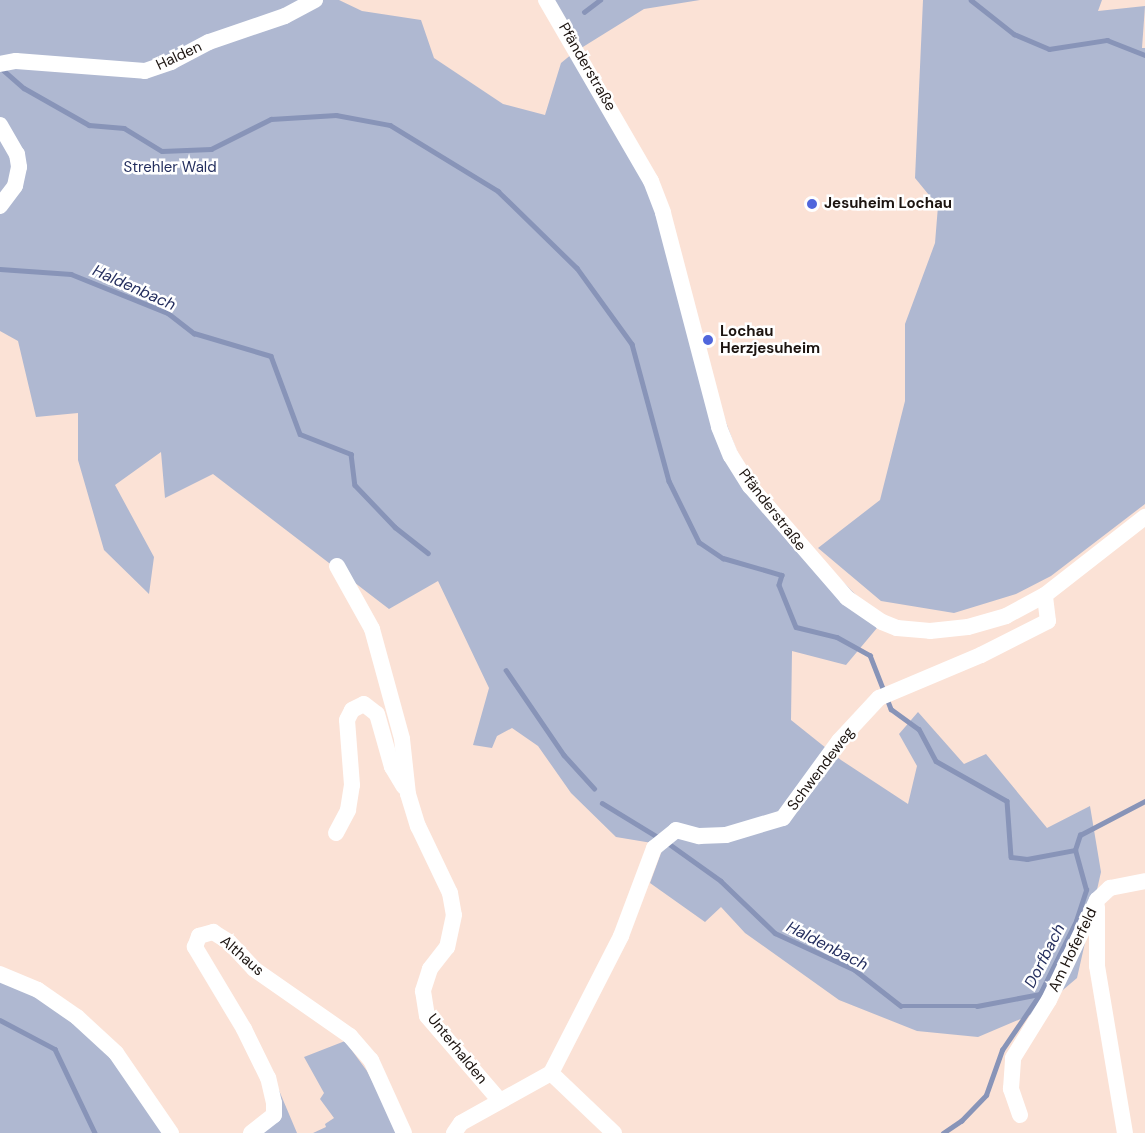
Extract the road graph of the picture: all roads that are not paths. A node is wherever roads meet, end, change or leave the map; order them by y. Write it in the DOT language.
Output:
graph roads {
  1 [pos="315,0"];
  2 [pos="546,0"];
  3 [pos="8,62"];
  4 [pos="0,125"];
  5 [pos="0,206"];
  6 [pos="1145,517"];
  7 [pos="337,566"];
  8 [pos="1046,595"];
  9 [pos="408,794"];
  10 [pos="336,833"];
  11 [pos="1145,881"];
  12 [pos="1097,900"];
  13 [pos="0,974"];
  14 [pos="551,1072"];
  15 [pos="500,1101"];
  16 [pos="1020,1115"];
  17 [pos="171,1133"];
  18 [pos="251,1133"];
  19 [pos="404,1133"];
  20 [pos="454,1133"];
  21 [pos="615,1133"];
  22 [pos="1125,1133"];
  1 -- 3 [label="street, Halden"];
  2 -- 8 [label="street, Pfänderstraße"];
  4 -- 5 [label="street"];
  6 -- 8 [label="street, Pfänderstraße"];
  7 -- 9 [label="street, Unterhalden"];
  8 -- 14 [label="street, Schwendeweg"];
  9 -- 10 [label="street, Unterhalden"];
  9 -- 15 [label="street, Unterhalden"];
  11 -- 12 [label="street"];
  12 -- 16 [label="street, Am Hoferfeld"];
  12 -- 22 [label="street, Am Hoferfeld"];
  13 -- 17 [label="street"];
  14 -- 15 [label="street"];
  14 -- 21 [label="street"];
  15 -- 20 [label="street"];
  18 -- 19 [label="street, Althaus"];
}
